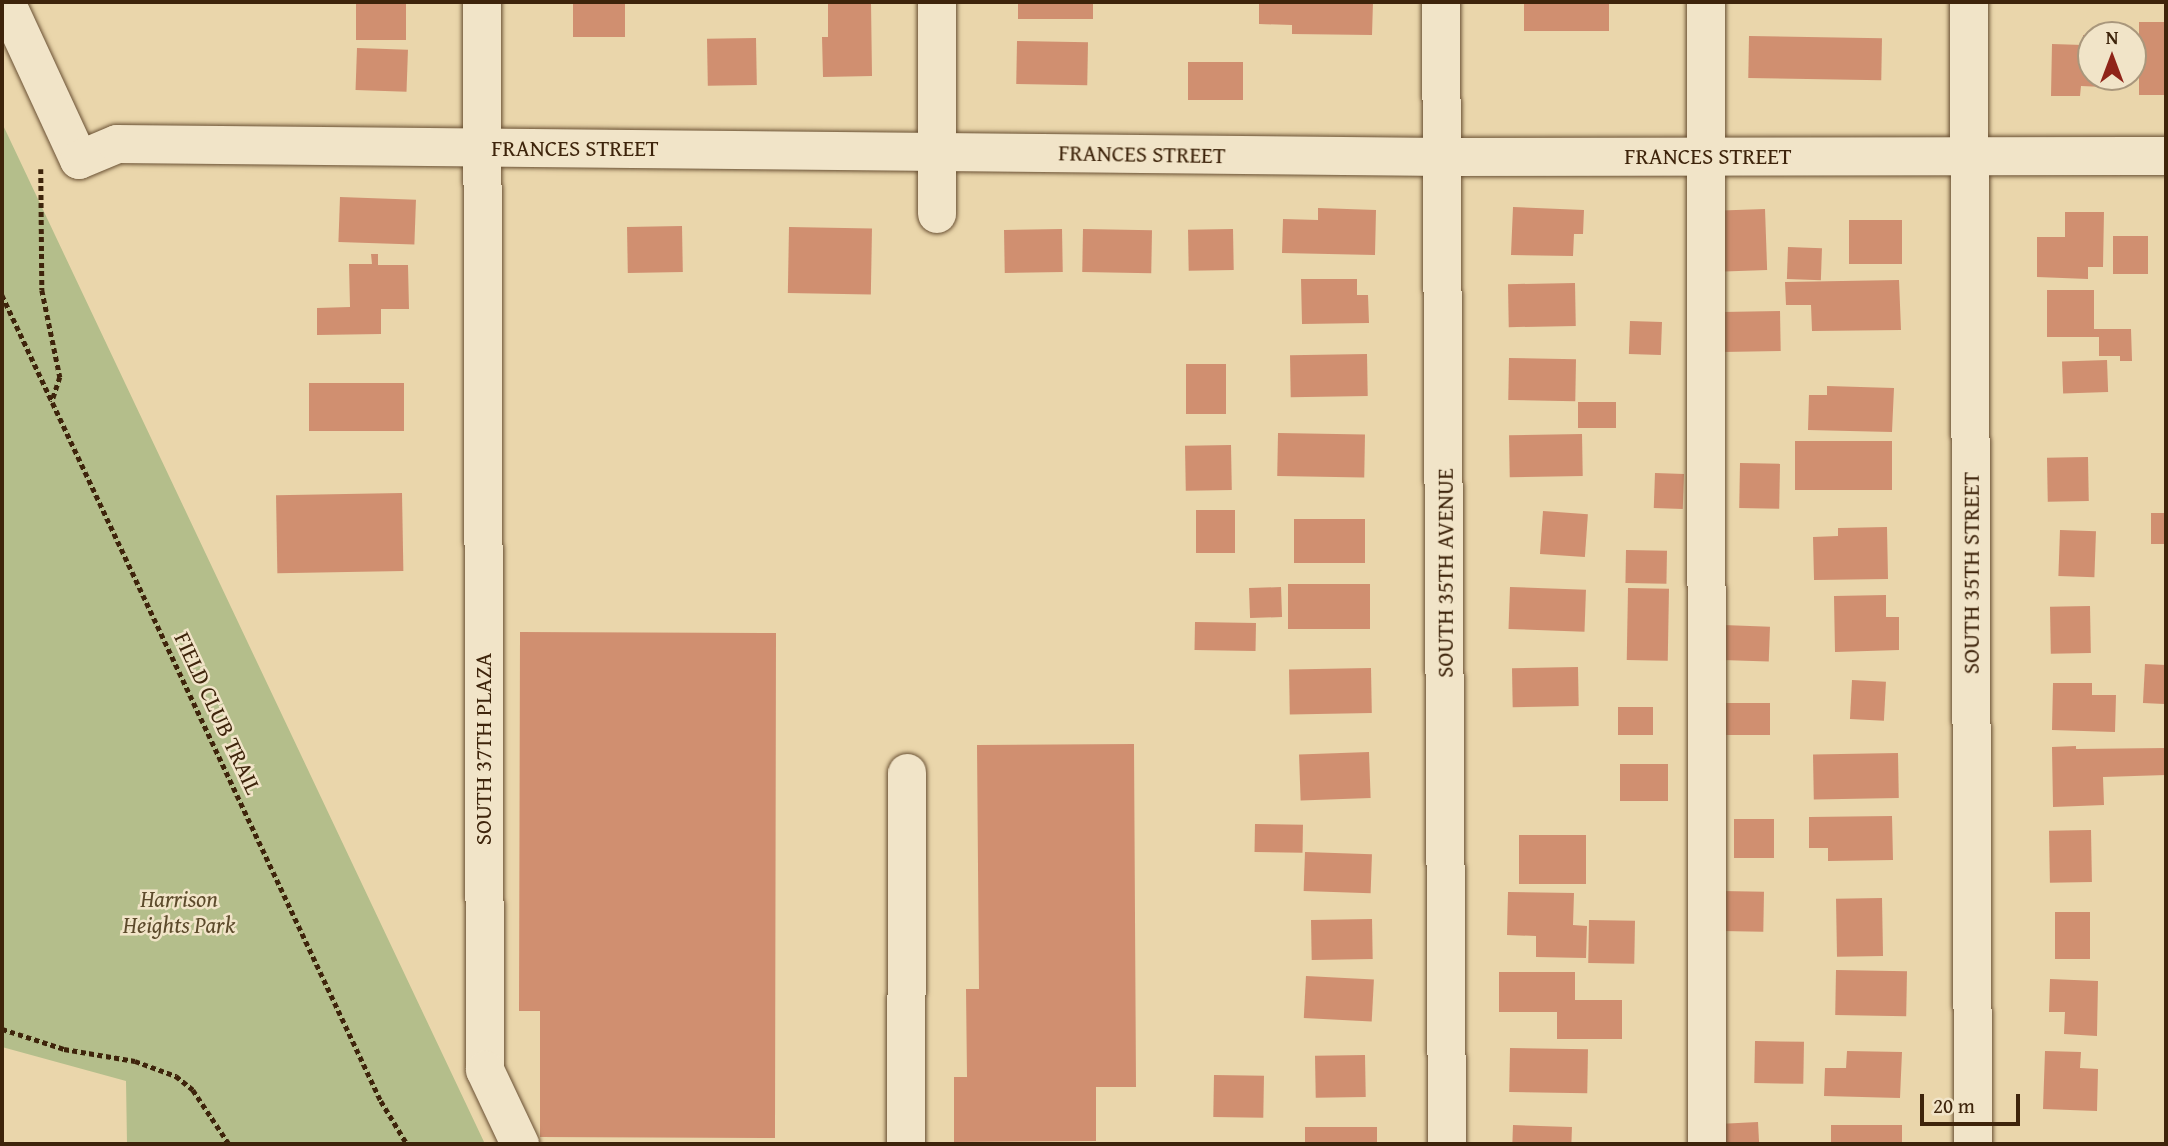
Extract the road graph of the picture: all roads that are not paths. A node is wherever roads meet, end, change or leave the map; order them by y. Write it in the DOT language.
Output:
graph roads {
  1 [pos="6,2"];
  2 [pos="482,2"];
  3 [pos="937,2"];
  4 [pos="1441,2"];
  5 [pos="1706,2"];
  6 [pos="1969,2"];
  7 [pos="482,147"];
  8 [pos="937,151"];
  9 [pos="1706,156"];
  10 [pos="1969,156"];
  11 [pos="2166,156"];
  12 [pos="1444,157"];
  13 [pos="937,214"];
  14 [pos="907,773"];
  15 [pos="520,1144"];
  16 [pos="906,1144"];
  17 [pos="1447,1144"];
  18 [pos="1707,1144"];
  19 [pos="1973,1144"];
  1 -- 7 [label="street, FRANCES STREET"];
  2 -- 7 [label="street, SOUTH 37TH PLAZA"];
  3 -- 8 [label="street"];
  4 -- 12 [label="street, SOUTH 35TH AVENUE"];
  5 -- 9 [label="street"];
  6 -- 10 [label="street, SOUTH 35TH STREET"];
  7 -- 8 [label="street, FRANCES STREET"];
  7 -- 15 [label="street, SOUTH 37TH PLAZA"];
  8 -- 12 [label="street, FRANCES STREET"];
  8 -- 13 [label="street"];
  9 -- 10 [label="street, FRANCES STREET"];
  9 -- 12 [label="street, FRANCES STREET"];
  9 -- 18 [label="street"];
  10 -- 11 [label="street, FRANCES STREET"];
  10 -- 19 [label="street, SOUTH 35TH STREET"];
  12 -- 17 [label="street, SOUTH 35TH AVENUE"];
  14 -- 16 [label="street"];
}
